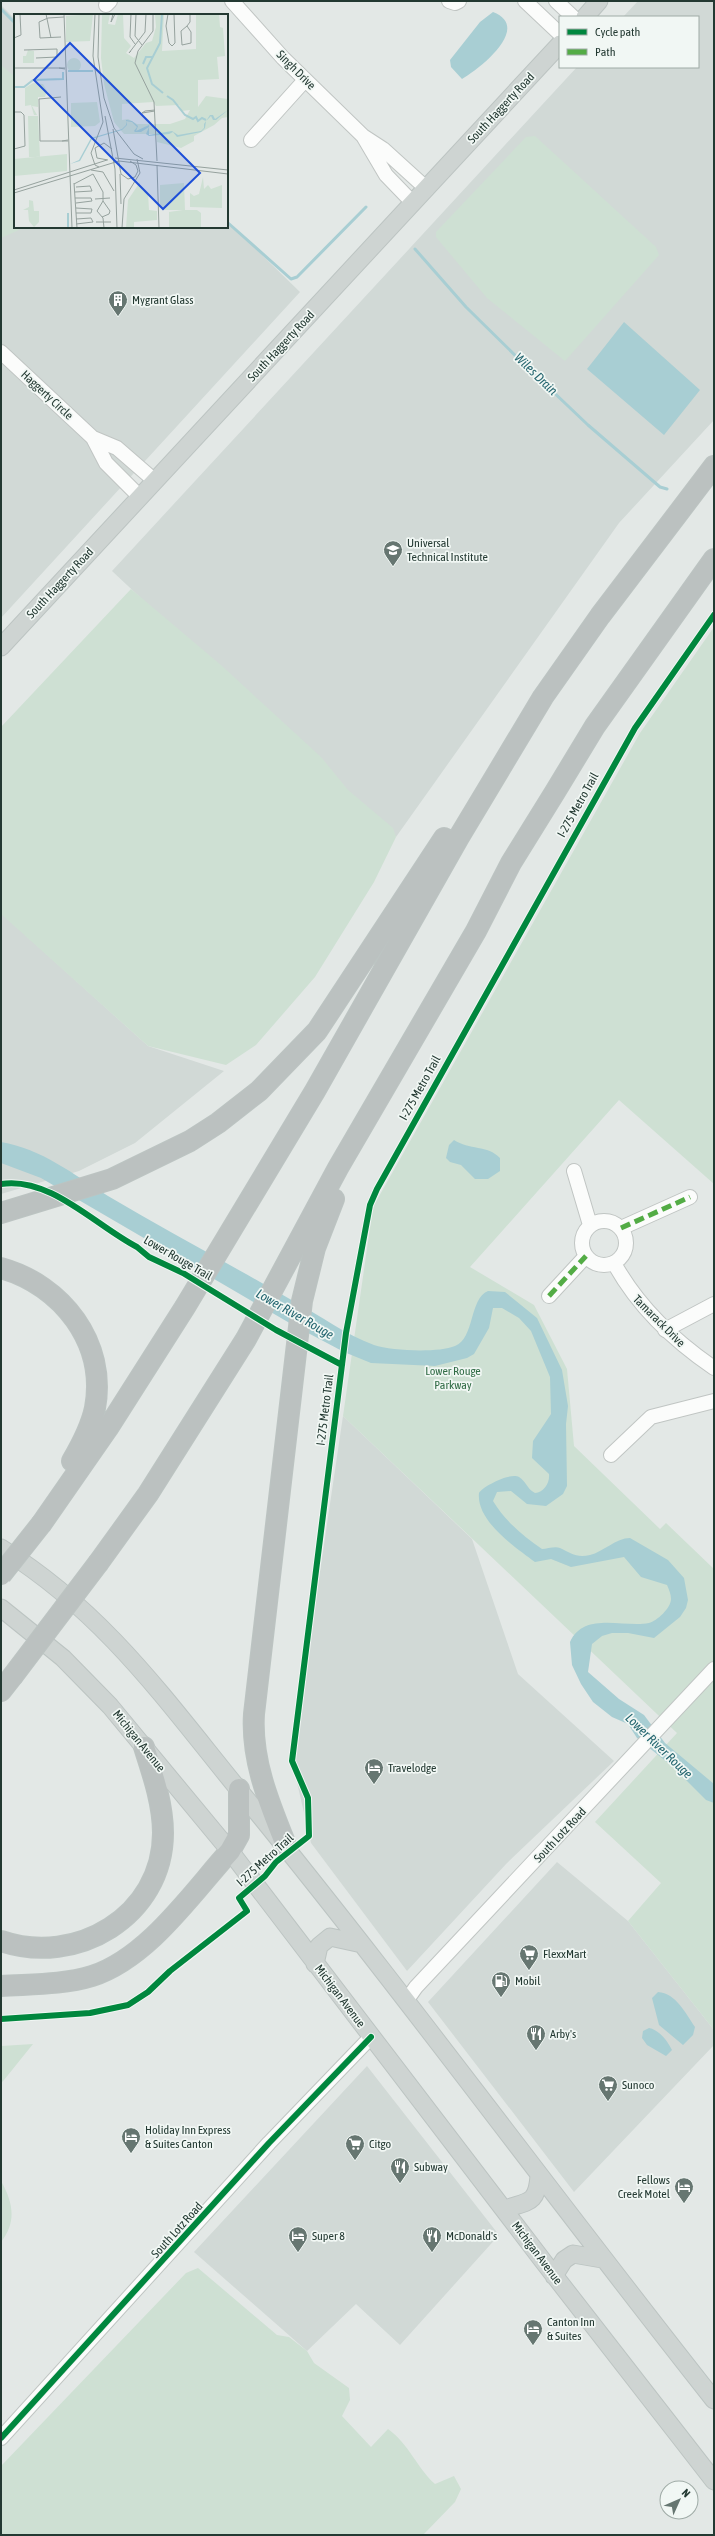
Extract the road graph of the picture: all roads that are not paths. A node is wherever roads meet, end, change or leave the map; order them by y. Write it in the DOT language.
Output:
graph roads {
  1 [pos="232,1"];
  2 [pos="449,1"];
  3 [pos="459,1"];
  4 [pos="525,1"];
  5 [pos="556,1"];
  6 [pos="600,1"];
  7 [pos="572,16"];
  8 [pos="586,16"];
  9 [pos="559,33"];
  10 [pos="559,45"];
  11 [pos="305,80"];
  12 [pos="363,136"];
  13 [pos="251,140"];
  14 [pos="427,189"];
  15 [pos="413,203"];
  16 [pos="1,352"];
  17 [pos="93,438"];
  18 [pos="714,466"];
  19 [pos="155,481"];
  20 [pos="140,496"];
  21 [pos="714,559"];
  22 [pos="1,647"];
  23 [pos="528,720"];
  24 [pos="476,931"];
  25 [pos="574,1171"];
  26 [pos="690,1197"];
  27 [pos="1,1213"];
  28 [pos="590,1226"];
  29 [pos="621,1228"];
  30 [pos="586,1256"];
  31 [pos="614,1263"];
  32 [pos="1,1268"];
  33 [pos="549,1296"];
  34 [pos="714,1304"];
  35 [pos="665,1330"];
  36 [pos="714,1368"];
  37 [pos="714,1401"];
  38 [pos="611,1455"];
  39 [pos="44,1519"];
  40 [pos="1,1548"];
  41 [pos="1,1575"];
  42 [pos="1,1608"];
  43 [pos="714,1669"];
  44 [pos="5,1686"];
  45 [pos="144,1747"];
  46 [pos="239,1789"];
  47 [pos="286,1845"];
  48 [pos="230,1850"];
  49 [pos="1,1941"];
  50 [pos="362,1944"];
  51 [pos="315,1964"];
  52 [pos="1,1986"];
  53 [pos="406,2001"];
  54 [pos="371,2037"];
  55 [pos="539,2176"];
  56 [pos="505,2209"];
  57 [pos="602,2259"];
  58 [pos="554,2276"];
  59 [pos="714,2400"];
  60 [pos="1,2438"];
  61 [pos="714,2481"];
  1 -- 11 [label="street, Singh Drive"];
  2 -- 3 [label="street"];
  4 -- 9 [label="street"];
  5 -- 7 [label="street"];
  6 -- 8 [label="main road"];
  10 -- 14 [label="main road, South Haggerty Road"];
  11 -- 12 [label="street, Singh Drive"];
  11 -- 13 [label="street"];
  12 -- 14 [label="street, Singh Drive"];
  12 -- 15 [label="street, Singh Drive"];
  14 -- 15 [label="main road, South Haggerty Road"];
  15 -- 19 [label="main road, South Haggerty Road"];
  16 -- 17 [label="street, Haggerty Circle"];
  17 -- 19 [label="street, Haggerty Circle"];
  17 -- 20 [label="street, Haggerty Circle"];
  18 -- 23 [label="highway"];
  19 -- 20 [label="main road, South Haggerty Road"];
  20 -- 22 [label="main road, South Haggerty Road"];
  21 -- 24 [label="highway"];
  23 -- 27 [label="highway"];
  23 -- 39 [label="highway"];
  24 -- 44 [label="highway, bridge"];
  24 -- 47 [label="highway"];
  25 -- 28 [label="street"];
  26 -- 29 [label="street"];
  28 -- 29 [label="street"];
  28 -- 30 [label="street"];
  29 -- 31 [label="street"];
  30 -- 31 [label="street"];
  30 -- 33 [label="street"];
  31 -- 35 [label="street, Tamarack Drive"];
  32 -- 39 [label="highway"];
  34 -- 35 [label="street"];
  35 -- 36 [label="street, Tamarack Drive"];
  37 -- 38 [label="street"];
  39 -- 41 [label="highway, bridge"];
  40 -- 46 [label="main road"];
  42 -- 45 [label="main road, Michigan Avenue"];
  43 -- 53 [label="street, South Lotz Road"];
  45 -- 48 [label="main road, Michigan Avenue"];
  45 -- 49 [label="highway"];
  46 -- 47 [label="main road"];
  46 -- 48 [label="highway"];
  47 -- 50 [label="main road"];
  48 -- 51 [label="main road, Michigan Avenue"];
  48 -- 52 [label="highway"];
  50 -- 51 [label="main road"];
  50 -- 53 [label="main road"];
  51 -- 54 [label="main road, Michigan Avenue"];
  53 -- 55 [label="main road"];
  54 -- 56 [label="main road, Michigan Avenue"];
  54 -- 60 [label="street, South Lotz Road"];
  55 -- 56 [label="main road"];
  55 -- 57 [label="main road"];
  56 -- 58 [label="main road, Michigan Avenue"];
  57 -- 58 [label="main road"];
  57 -- 59 [label="main road"];
  58 -- 61 [label="main road, Michigan Avenue"];
}
